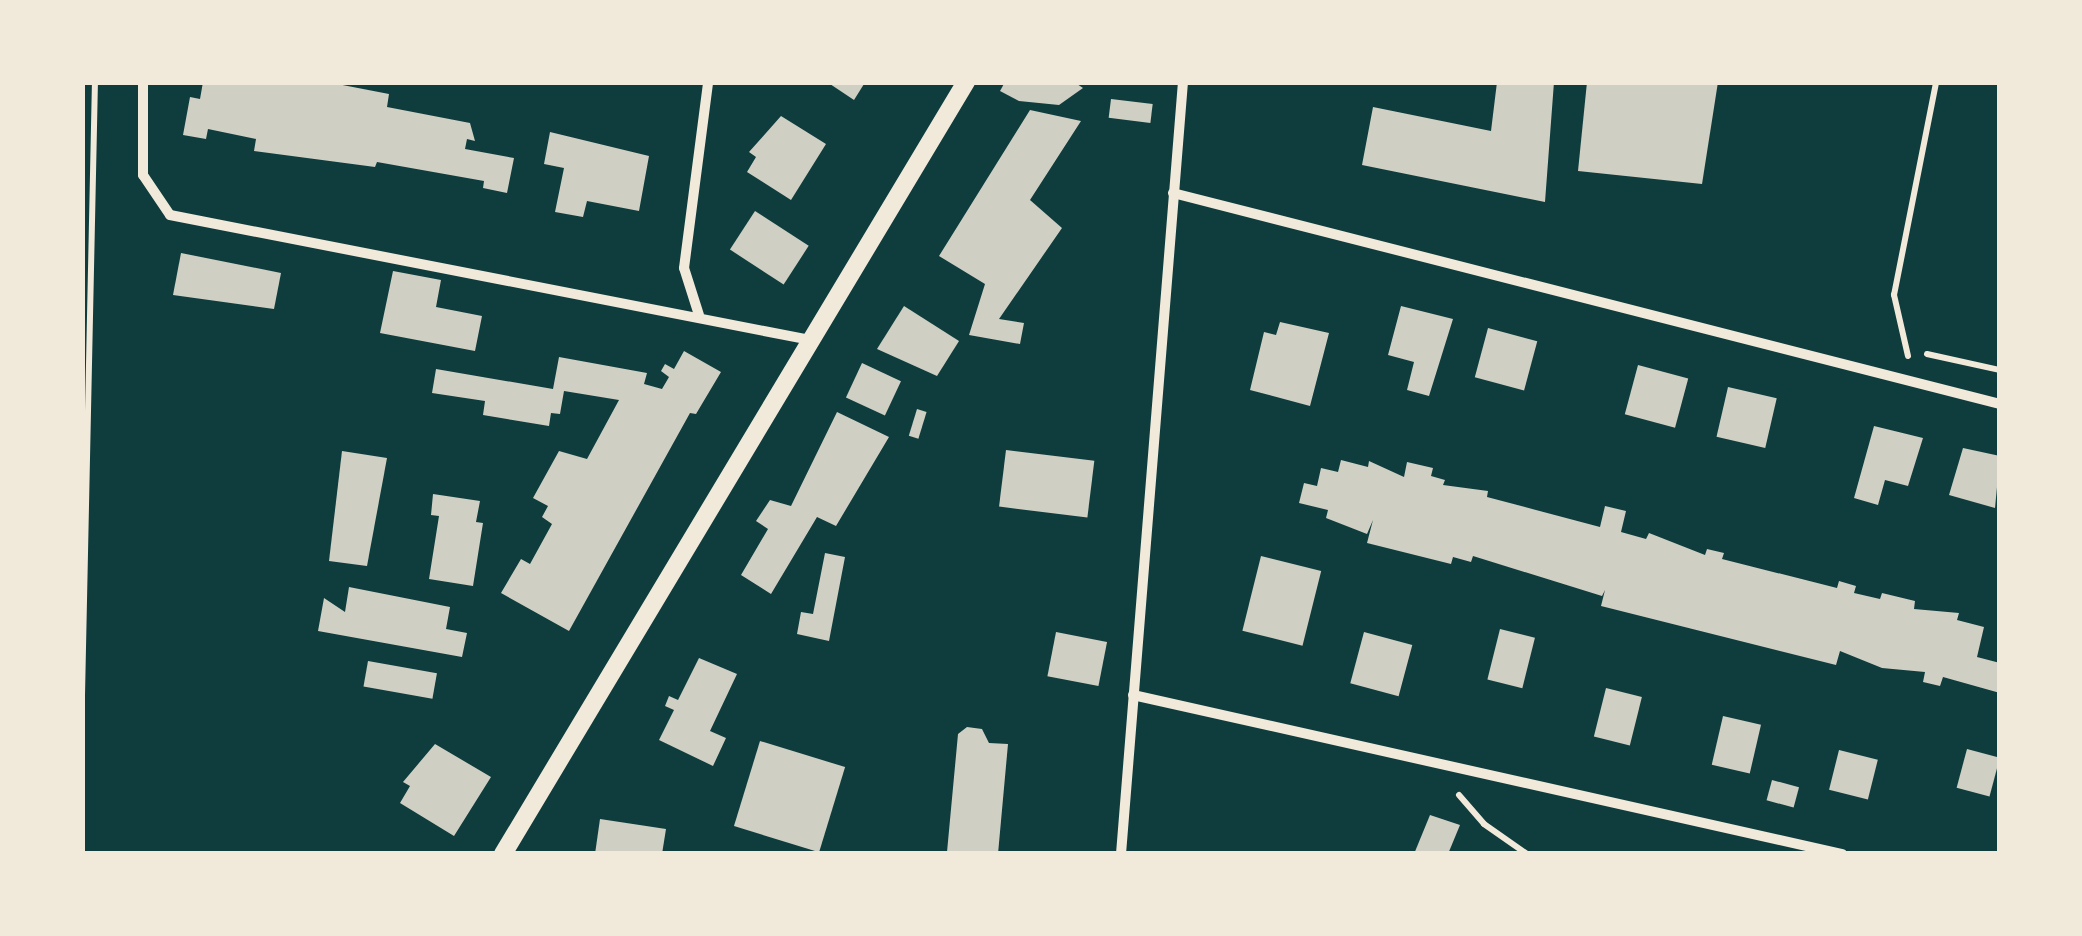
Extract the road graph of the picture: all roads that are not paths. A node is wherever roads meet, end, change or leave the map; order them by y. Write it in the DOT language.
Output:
graph roads {
  1 [pos="144,82"];
  2 [pos="708,82"];
  3 [pos="966,82"];
  4 [pos="1183,82"];
  5 [pos="1173,193"];
  6 [pos="699,315"];
  7 [pos="810,340"];
  8 [pos="2000,404"];
  9 [pos="1133,695"];
  10 [pos="503,854"];
  11 [pos="1121,854"];
  12 [pos="1842,854"];
  1 -- 6 [label="street"];
  2 -- 6 [label="street"];
  3 -- 7 [label="street"];
  4 -- 5 [label="street"];
  5 -- 8 [label="street"];
  5 -- 9 [label="street"];
  6 -- 7 [label="street"];
  7 -- 10 [label="street"];
  9 -- 11 [label="street"];
  9 -- 12 [label="street"];
}
